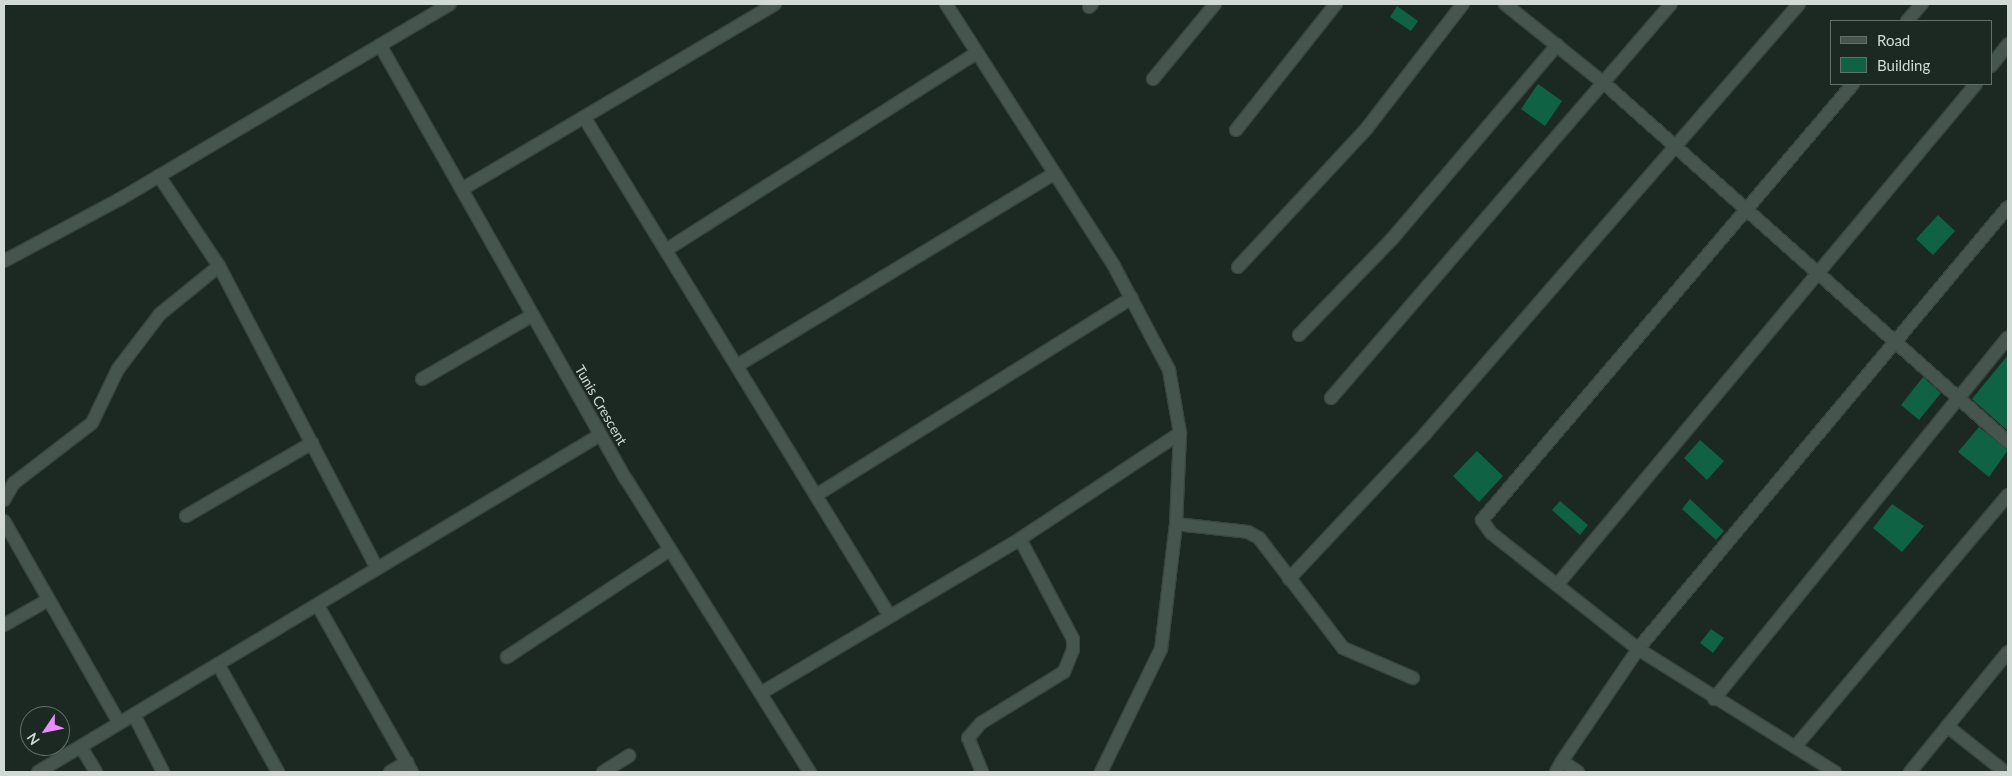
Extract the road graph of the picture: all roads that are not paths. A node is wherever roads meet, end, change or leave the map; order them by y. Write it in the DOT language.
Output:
graph roads {
  1 [pos="450,4"];
  2 [pos="775,4"];
  3 [pos="946,4"];
  4 [pos="1215,4"];
  5 [pos="1336,4"];
  6 [pos="1463,4"];
  7 [pos="1505,4"];
  8 [pos="1671,4"];
  9 [pos="1799,4"];
  10 [pos="1922,4"];
  11 [pos="1908,20"];
  12 [pos="380,44"];
  13 [pos="2008,44"];
  14 [pos="1557,45"];
  15 [pos="977,53"];
  16 [pos="1992,65"];
  17 [pos="1153,80"];
  18 [pos="1605,84"];
  19 [pos="1852,85"];
  20 [pos="1975,85"];
  21 [pos="584,117"];
  22 [pos="1236,130"];
  23 [pos="1673,146"];
  24 [pos="1053,174"];
  25 [pos="158,176"];
  26 [pos="464,188"];
  27 [pos="2008,207"];
  28 [pos="1744,211"];
  29 [pos="666,250"];
  30 [pos="4,261"];
  31 [pos="219,266"];
  32 [pos="1238,267"];
  33 [pos="1818,275"];
  34 [pos="1132,298"];
  35 [pos="533,315"];
  36 [pos="1300,335"];
  37 [pos="2008,337"];
  38 [pos="1896,342"];
  39 [pos="738,365"];
  40 [pos="422,379"];
  41 [pos="1331,398"];
  42 [pos="1958,399"];
  43 [pos="1180,433"];
  44 [pos="600,435"];
  45 [pos="2008,442"];
  46 [pos="312,443"];
  47 [pos="818,494"];
  48 [pos="2008,495"];
  49 [pos="4,500"];
  50 [pos="186,516"];
  51 [pos="4,521"];
  52 [pos="1176,524"];
  53 [pos="1020,539"];
  54 [pos="669,550"];
  55 [pos="377,568"];
  56 [pos="1289,579"];
  57 [pos="1556,585"];
  58 [pos="46,601"];
  59 [pos="318,606"];
  60 [pos="890,615"];
  61 [pos="4,625"];
  62 [pos="1638,649"];
  63 [pos="2008,652"];
  64 [pos="508,656"];
  65 [pos="218,664"];
  66 [pos="2004,665"];
  67 [pos="1413,678"];
  68 [pos="761,693"];
  69 [pos="1714,699"];
  70 [pos="134,715"];
  71 [pos="119,723"];
  72 [pos="1947,726"];
  73 [pos="81,747"];
  74 [pos="1795,748"];
  75 [pos="629,756"];
  76 [pos="410,767"];
  77 [pos="1559,767"];
  78 [pos="38,772"];
  79 [pos="96,772"];
  80 [pos="163,772"];
  81 [pos="278,772"];
  82 [pos="390,772"];
  83 [pos="603,772"];
  84 [pos="810,772"];
  85 [pos="982,772"];
  86 [pos="1101,772"];
  87 [pos="1578,772"];
  88 [pos="1835,772"];
  89 [pos="1910,772"];
  90 [pos="2005,772"];
  1 -- 12 [label="street"];
  2 -- 21 [label="street"];
  3 -- 15 [label="street"];
  4 -- 17 [label="street"];
  5 -- 22 [label="street"];
  6 -- 32 [label="street"];
  7 -- 14 [label="street"];
  8 -- 18 [label="street"];
  9 -- 23 [label="street"];
  10 -- 11 [label="street"];
  12 -- 25 [label="street"];
  12 -- 26 [label="street, Tunis Crescent"];
  13 -- 16 [label="street"];
  14 -- 18 [label="street"];
  14 -- 36 [label="street"];
  15 -- 24 [label="street"];
  15 -- 29 [label="street"];
  18 -- 23 [label="street"];
  18 -- 41 [label="street"];
  19 -- 28 [label="street"];
  20 -- 33 [label="street"];
  21 -- 26 [label="street"];
  21 -- 29 [label="street"];
  23 -- 28 [label="street"];
  23 -- 56 [label="street"];
  24 -- 34 [label="street"];
  24 -- 39 [label="street"];
  25 -- 30 [label="street"];
  25 -- 31 [label="street"];
  26 -- 35 [label="street, Tunis Crescent"];
  27 -- 38 [label="street"];
  28 -- 33 [label="street"];
  28 -- 57 [label="street"];
  29 -- 39 [label="street"];
  31 -- 46 [label="street"];
  31 -- 49 [label="street"];
  33 -- 38 [label="street"];
  33 -- 57 [label="street"];
  34 -- 43 [label="street"];
  34 -- 47 [label="street"];
  35 -- 40 [label="street"];
  35 -- 44 [label="street, Tunis Crescent"];
  37 -- 42 [label="street"];
  38 -- 42 [label="street"];
  38 -- 62 [label="street"];
  39 -- 47 [label="street"];
  42 -- 45 [label="street"];
  42 -- 69 [label="street"];
  43 -- 52 [label="street"];
  43 -- 53 [label="street"];
  44 -- 54 [label="street, Tunis Crescent"];
  44 -- 55 [label="street"];
  46 -- 50 [label="street"];
  46 -- 55 [label="street"];
  47 -- 60 [label="street"];
  48 -- 74 [label="street"];
  51 -- 58 [label="street"];
  52 -- 56 [label="street"];
  52 -- 86 [label="street"];
  53 -- 60 [label="street"];
  53 -- 85 [label="street"];
  54 -- 64 [label="street"];
  54 -- 68 [label="street, Tunis Crescent"];
  55 -- 59 [label="street"];
  56 -- 67 [label="street"];
  57 -- 62 [label="street"];
  58 -- 61 [label="street"];
  58 -- 71 [label="street"];
  59 -- 65 [label="street"];
  59 -- 76 [label="street"];
  60 -- 68 [label="street"];
  62 -- 69 [label="street"];
  62 -- 77 [label="street"];
  63 -- 66 [label="street"];
  65 -- 70 [label="street"];
  65 -- 81 [label="street"];
  66 -- 72 [label="street"];
  68 -- 84 [label="street, Tunis Crescent"];
  69 -- 74 [label="street"];
  70 -- 71 [label="street"];
  70 -- 80 [label="street"];
  71 -- 73 [label="street"];
  72 -- 89 [label="street"];
  72 -- 90 [label="street"];
  73 -- 78 [label="street"];
  73 -- 79 [label="street"];
  74 -- 88 [label="street"];
  75 -- 83 [label="street"];
  76 -- 82 [label="street"];
  77 -- 87 [label="street"];
}
